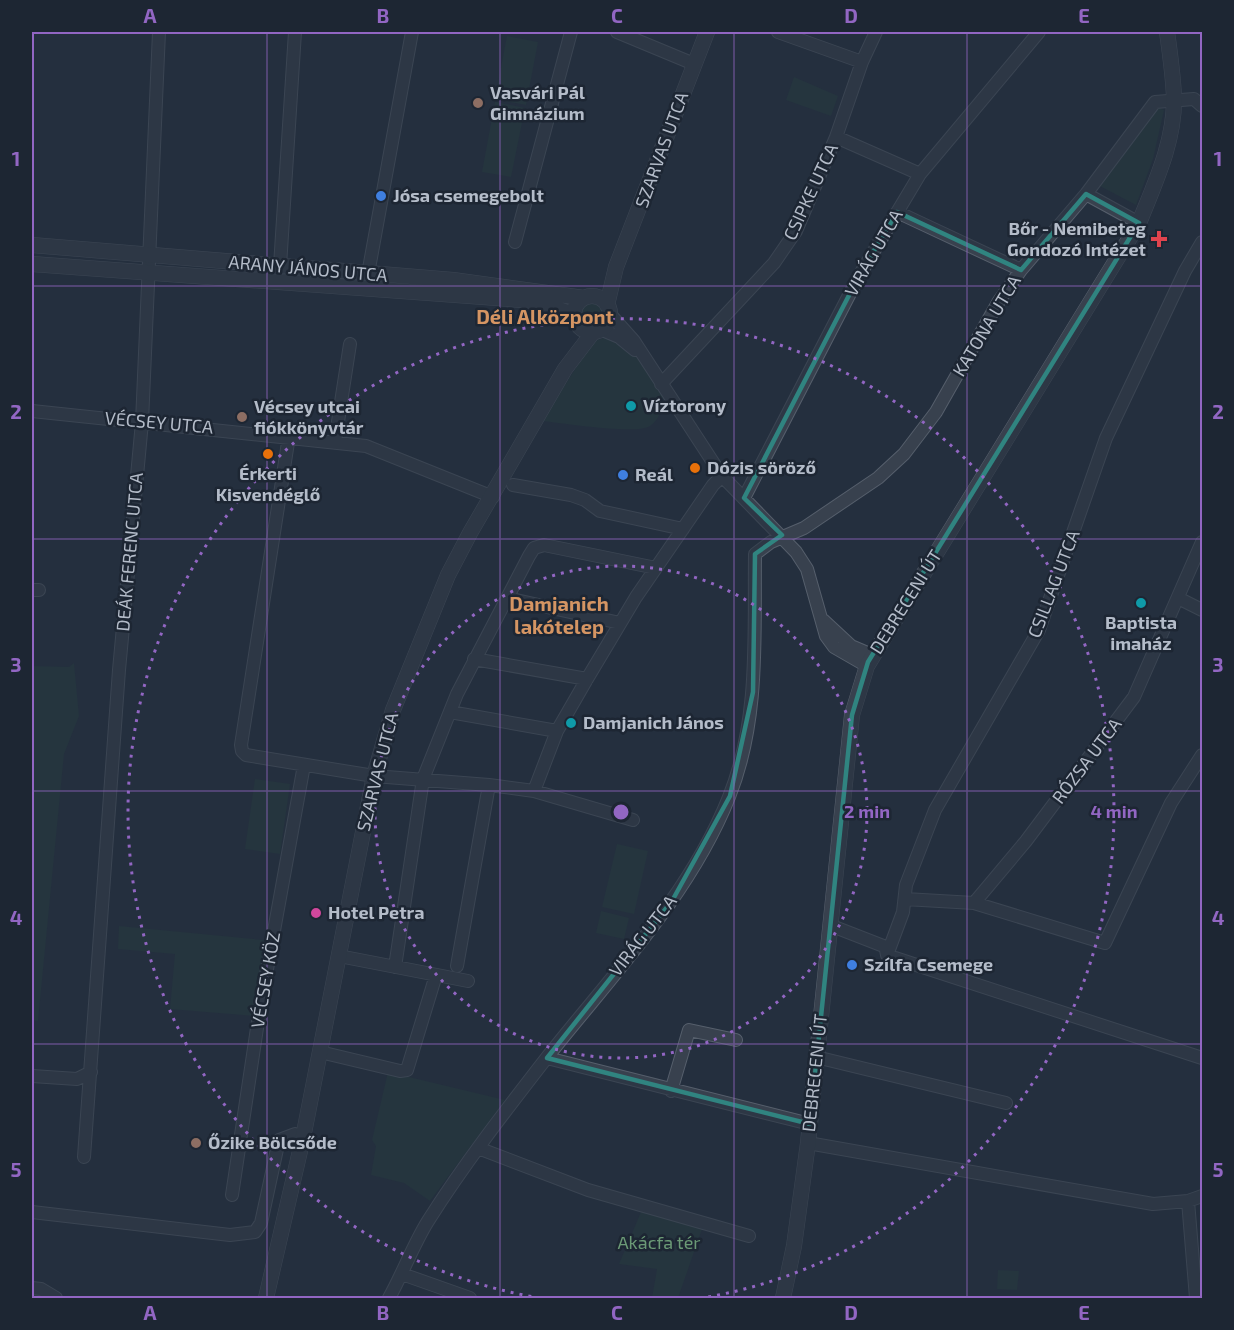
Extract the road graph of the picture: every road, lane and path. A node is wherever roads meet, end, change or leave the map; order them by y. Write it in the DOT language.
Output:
graph roads {
  1 [pos="159,32"];
  2 [pos="295,32"];
  3 [pos="412,32"];
  4 [pos="571,32"];
  5 [pos="617,32"];
  6 [pos="708,32"];
  7 [pos="778,32"];
  8 [pos="876,32"];
  9 [pos="1039,32"];
  10 [pos="1167,32"];
  11 [pos="862,62"];
  12 [pos="694,63"];
  13 [pos="1174,99"];
  14 [pos="1203,106"];
  15 [pos="836,137"];
  16 [pos="920,174"];
  17 [pos="1086,194"];
  18 [pos="897,212"];
  19 [pos="1139,223"];
  20 [pos="515,242"];
  21 [pos="1203,242"];
  22 [pos="32,245"];
  23 [pos="148,255"];
  24 [pos="32,264"];
  25 [pos="280,266"];
  26 [pos="1021,270"];
  27 [pos="147,271"];
  28 [pos="368,274"];
  29 [pos="599,303"];
  30 [pos="576,320"];
  31 [pos="597,330"];
  32 [pos="350,344"];
  33 [pos="642,357"];
  34 [pos="566,369"];
  35 [pos="661,384"];
  36 [pos="32,411"];
  37 [pos="142,422"];
  38 [pos="289,436"];
  39 [pos="335,441"];
  40 [pos="722,476"];
  41 [pos="513,484"];
  42 [pos="492,496"];
  43 [pos="744,498"];
  44 [pos="683,529"];
  45 [pos="784,537"];
  46 [pos="1203,542"];
  47 [pos="656,568"];
  48 [pos="507,598"];
  49 [pos="1178,598"];
  50 [pos="1203,610"];
  51 [pos="620,623"];
  52 [pos="474,659"];
  53 [pos="869,661"];
  54 [pos="587,679"];
  55 [pos="450,712"];
  56 [pos="557,731"];
  57 [pos="1203,755"];
  58 [pos="304,765"];
  59 [pos="374,776"];
  60 [pos="423,779"];
  61 [pos="489,785"];
  62 [pos="534,791"];
  63 [pos="633,820"];
  64 [pos="905,899"];
  65 [pos="974,903"];
  66 [pos="832,930"];
  67 [pos="886,951"];
  68 [pos="339,956"];
  69 [pos="457,966"];
  70 [pos="395,967"];
  71 [pos="436,975"];
  72 [pos="468,981"];
  73 [pos="736,1040"];
  74 [pos="320,1052"];
  75 [pos="816,1057"];
  76 [pos="547,1058"];
  77 [pos="1203,1058"];
  78 [pos="91,1072"];
  79 [pos="32,1076"];
  80 [pos="671,1091"];
  81 [pos="1006,1103"];
  82 [pos="810,1124"];
  83 [pos="303,1138"];
  84 [pos="808,1143"];
  85 [pos="478,1149"];
  86 [pos="84,1157"];
  87 [pos="232,1195"];
  88 [pos="1203,1196"];
  89 [pos="1188,1200"];
  90 [pos="32,1212"];
  91 [pos="749,1236"];
  92 [pos="402,1274"];
  93 [pos="32,1288"];
  94 [pos="56,1299"];
  95 [pos="266,1299"];
  96 [pos="389,1299"];
  97 [pos="470,1299"];
  98 [pos="783,1299"];
  99 [pos="1196,1299"];
  1 -- 23 [label="street, DEÁK FERENC UTCA"];
  2 -- 25 [label="street"];
  3 -- 28 [label="street"];
  4 -- 20 [label="street"];
  5 -- 12 [label="street"];
  6 -- 12 [label="street, SZARVAS UTCA"];
  7 -- 11 [label="street"];
  8 -- 11 [label="street, CSIPKE UTCA"];
  9 -- 16 [label="street, VIRÁG UTCA"];
  10 -- 13 [label="street, DEBRECENI ÚT"];
  11 -- 15 [label="street, CSIPKE UTCA"];
  12 -- 29 [label="street, SZARVAS UTCA"];
  13 -- 14 [label="street"];
  13 -- 17 [label="street, KATONA UTCA"];
  13 -- 19 [label="street, DEBRECENI ÚT"];
  15 -- 16 [label="street"];
  15 -- 35 [label="street, CSIPKE UTCA"];
  16 -- 18 [label="street, VIRÁG UTCA"];
  17 -- 19 [label="street"];
  17 -- 26 [label="street, KATONA UTCA"];
  18 -- 26 [label="street"];
  18 -- 43 [label="street, VIRÁG UTCA"];
  19 -- 53 [label="street, DEBRECENI ÚT"];
  21 -- 64 [label="street, CSILLAG UTCA"];
  22 -- 23 [label="street, ARANY JÁNOS UTCA"];
  23 -- 25 [label="street, ARANY JÁNOS UTCA"];
  23 -- 27 [label="street, DEÁK FERENC UTCA"];
  24 -- 27 [label="street, ARANY JÁNOS UTCA"];
  25 -- 28 [label="street, ARANY JÁNOS UTCA"];
  26 -- 45 [label="street, KATONA UTCA"];
  27 -- 30 [label="street, ARANY JÁNOS UTCA"];
  27 -- 37 [label="street, DEÁK FERENC UTCA"];
  28 -- 29 [label="street, ARANY JÁNOS UTCA"];
  29 -- 30 [label="street, SZARVAS UTCA"];
  29 -- 31 [label="street, SZARVAS UTCA"];
  29 -- 33 [label="street"];
  30 -- 31 [label="street, ARANY JÁNOS UTCA"];
  30 -- 34 [label="street, SZARVAS UTCA"];
  31 -- 33 [label="street"];
  31 -- 34 [label="street, SZARVAS UTCA"];
  32 -- 39 [label="street"];
  33 -- 35 [label="street"];
  34 -- 42 [label="street, SZARVAS UTCA"];
  35 -- 40 [label="street"];
  36 -- 37 [label="street, VÉCSEY UTCA"];
  37 -- 38 [label="street, VÉCSEY UTCA"];
  37 -- 78 [label="street, DEÁK FERENC UTCA"];
  38 -- 39 [label="street, VÉCSEY UTCA"];
  38 -- 58 [label="street"];
  39 -- 42 [label="street, VÉCSEY UTCA"];
  40 -- 43 [label="street"];
  40 -- 44 [label="street"];
  41 -- 44 [label="street"];
  42 -- 59 [label="street, SZARVAS UTCA"];
  43 -- 45 [label="street"];
  44 -- 47 [label="street"];
  45 -- 53 [label="street"];
  45 -- 76 [label="street, VIRÁG UTCA"];
  46 -- 49 [label="street, RÓZSA UTCA"];
  47 -- 48 [label="street"];
  47 -- 51 [label="street"];
  48 -- 51 [label="street"];
  48 -- 52 [label="street"];
  49 -- 50 [label="street"];
  49 -- 65 [label="street, RÓZSA UTCA"];
  51 -- 54 [label="street"];
  52 -- 54 [label="street"];
  52 -- 55 [label="street"];
  53 -- 66 [label="street, DEBRECENI ÚT"];
  54 -- 56 [label="street"];
  55 -- 56 [label="street"];
  55 -- 60 [label="street"];
  56 -- 62 [label="street"];
  57 -- 65 [label="street"];
  58 -- 59 [label="street"];
  58 -- 87 [label="street, VÉCSEY KÖZ"];
  59 -- 60 [label="street"];
  59 -- 68 [label="street, SZARVAS UTCA"];
  60 -- 61 [label="street"];
  60 -- 70 [label="street"];
  61 -- 62 [label="street"];
  61 -- 69 [label="street"];
  62 -- 63 [label="street"];
  64 -- 65 [label="street"];
  64 -- 67 [label="street, CSILLAG UTCA"];
  66 -- 67 [label="street"];
  66 -- 75 [label="street, DEBRECENI ÚT"];
  67 -- 77 [label="street"];
  68 -- 70 [label="street"];
  68 -- 74 [label="street, SZARVAS UTCA"];
  70 -- 71 [label="street"];
  71 -- 72 [label="street"];
  71 -- 74 [label="street"];
  73 -- 80 [label="street"];
  74 -- 83 [label="street, SZARVAS UTCA"];
  75 -- 81 [label="street"];
  75 -- 82 [label="street, DEBRECENI ÚT"];
  76 -- 80 [label="street"];
  76 -- 85 [label="street, VIRÁG UTCA"];
  78 -- 79 [label="street"];
  78 -- 86 [label="street, DEÁK FERENC UTCA"];
  80 -- 82 [label="street"];
  82 -- 84 [label="street, DEBRECENI ÚT"];
  83 -- 90 [label="street"];
  83 -- 95 [label="street, SZARVAS UTCA"];
  84 -- 89 [label="street"];
  84 -- 98 [label="street, DEBRECENI ÚT"];
  85 -- 91 [label="street"];
  85 -- 92 [label="street, VIRÁG UTCA"];
  88 -- 89 [label="street"];
  89 -- 99 [label="street"];
  92 -- 96 [label="street, VIRÁG UTCA"];
  92 -- 97 [label="street"];
  93 -- 94 [label="street"];
}
